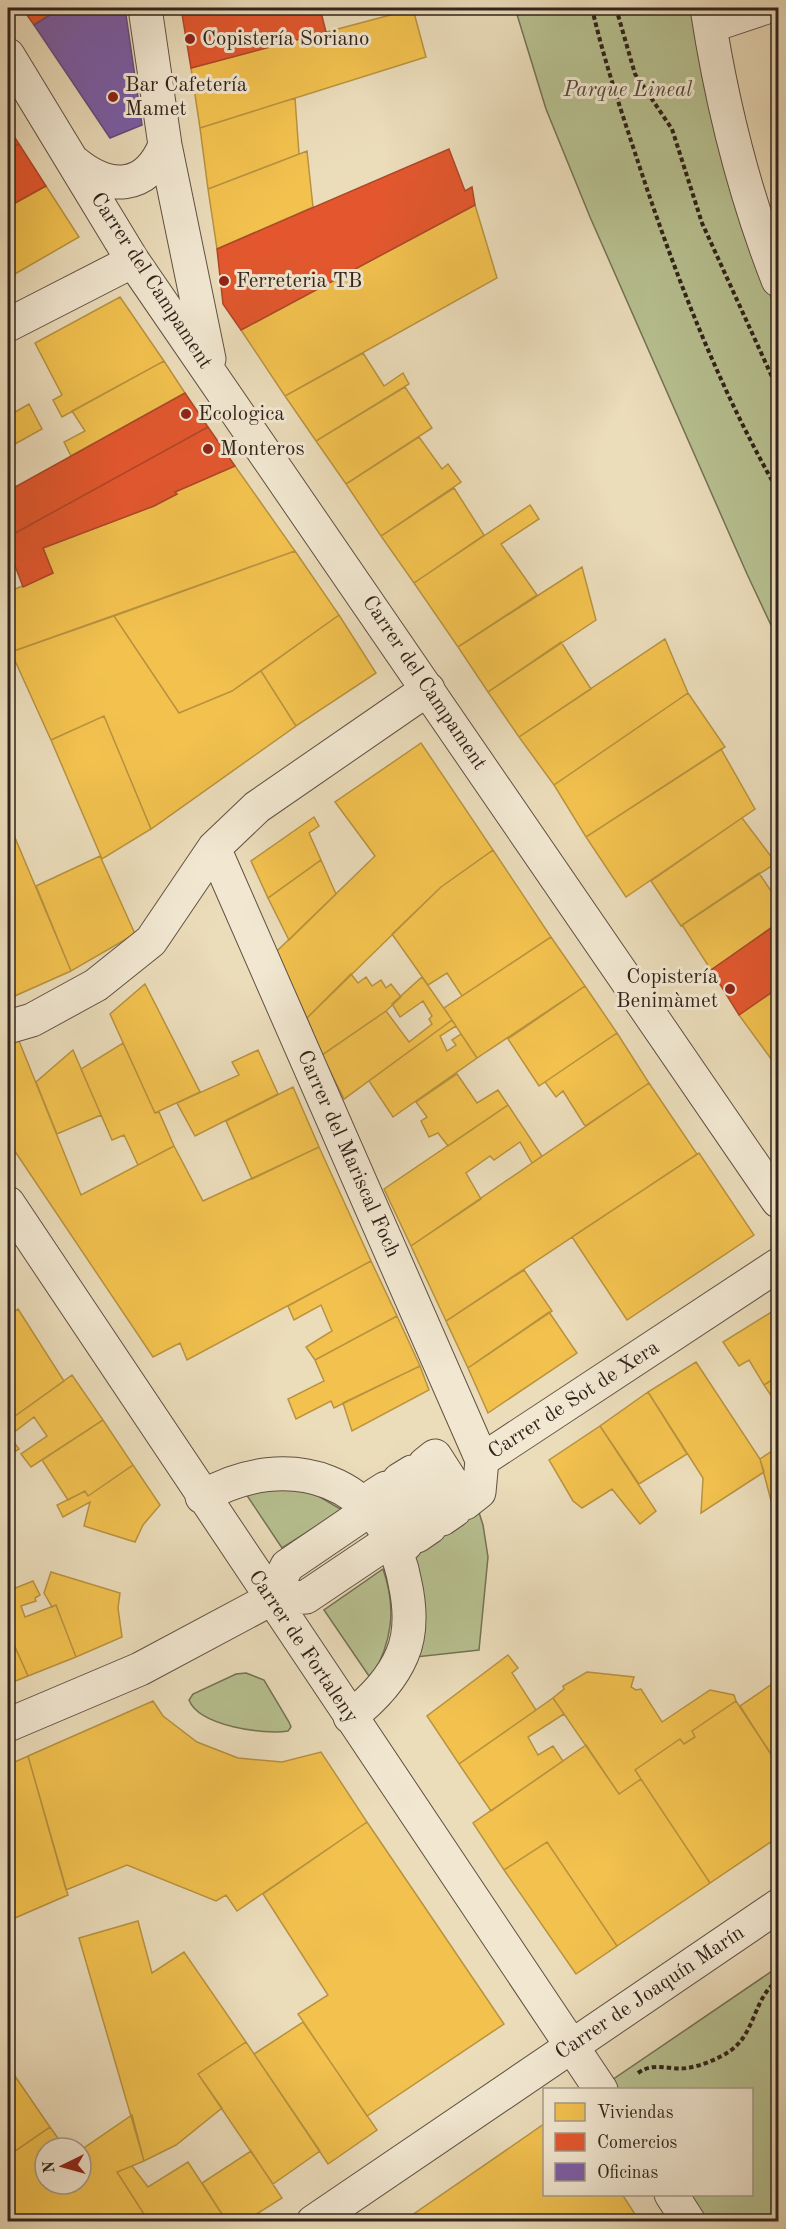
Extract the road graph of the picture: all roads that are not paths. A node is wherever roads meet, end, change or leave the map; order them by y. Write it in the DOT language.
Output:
graph roads {
  1 [pos="145,8"];
  2 [pos="764,8"];
  3 [pos="709,17"];
  4 [pos="8,55"];
  5 [pos="165,145"];
  6 [pos="74,162"];
  7 [pos="133,261"];
  8 [pos="778,280"];
  9 [pos="8,325"];
  10 [pos="212,373"];
  11 [pos="428,689"];
  12 [pos="214,848"];
  13 [pos="8,1027"];
  14 [pos="778,1201"];
  15 [pos="8,1203"];
  16 [pos="778,1265"];
  17 [pos="482,1461"];
  18 [pos="202,1497"];
  19 [pos="368,1507"];
  20 [pos="399,1544"];
  21 [pos="270,1599"];
  22 [pos="350,1717"];
  23 [pos="8,1725"];
  24 [pos="778,1906"];
  25 [pos="572,2046"];
  26 [pos="600,2088"];
  27 [pos="672,2196"];
  28 [pos="313,2222"];
  29 [pos="689,2222"];
  1 -- 5 [label="street"];
  2 -- 3 [label="street"];
  3 -- 8 [label="street"];
  4 -- 6 [label="street, Carrer del Campament"];
  5 -- 6 [label="street, Carrer del Campament"];
  5 -- 10 [label="street"];
  6 -- 7 [label="street, Carrer del Campament"];
  7 -- 9 [label="street"];
  7 -- 10 [label="street, Carrer del Campament"];
  10 -- 11 [label="street, Carrer del Campament"];
  11 -- 12 [label="street"];
  11 -- 14 [label="street, Carrer del Campament"];
  12 -- 13 [label="street"];
  12 -- 17 [label="street, Carrer del Mariscal Foch"];
  15 -- 18 [label="street, Carrer de Fortaleny"];
  16 -- 17 [label="street, Carrer de Sot de Xera"];
  17 -- 20 [label="street, Carrer de Sot de Xera"];
  18 -- 19 [label="street"];
  18 -- 21 [label="street, Carrer de Fortaleny"];
  19 -- 20 [label="street"];
  19 -- 21 [label="street"];
  20 -- 21 [label="street"];
  20 -- 22 [label="street"];
  21 -- 22 [label="street, Carrer de Fortaleny"];
  21 -- 23 [label="street"];
  22 -- 25 [label="street, Carrer de Fortaleny"];
  24 -- 25 [label="street, Carrer de Joaquín Marín"];
  25 -- 26 [label="street, Carrer de Fortaleny"];
  25 -- 28 [label="street, Carrer de Joaquín Marín"];
  27 -- 29 [label="street"];
}
